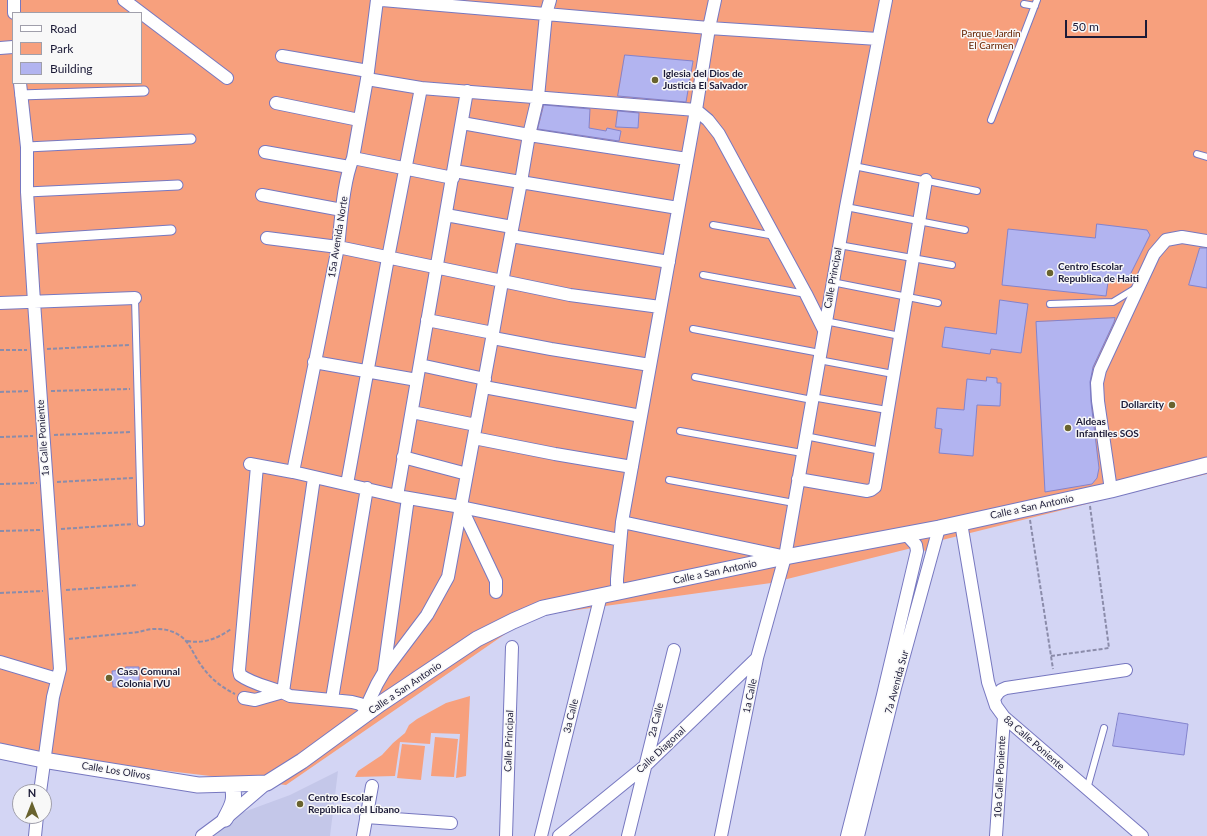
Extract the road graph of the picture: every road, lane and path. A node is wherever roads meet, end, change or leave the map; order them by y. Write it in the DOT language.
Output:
graph roads {
  1 [pos="14,0"];
  2 [pos="124,0"];
  3 [pos="377,0"];
  4 [pos="382,0"];
  5 [pos="550,0"];
  6 [pos="715,0"];
  7 [pos="886,0"];
  8 [pos="1036,3"];
  9 [pos="1024,4"];
  10 [pos="14,12"];
  11 [pos="140,12"];
  12 [pos="142,14"];
  13 [pos="546,14"];
  14 [pos="709,28"];
  15 [pos="878,39"];
  16 [pos="12,47"];
  17 [pos="0,48"];
  18 [pos="282,56"];
  19 [pos="367,75"];
  20 [pos="227,78"];
  21 [pos="20,84"];
  22 [pos="421,88"];
  23 [pos="144,90"];
  24 [pos="467,91"];
  25 [pos="20,95"];
  26 [pos="538,98"];
  27 [pos="276,104"];
  28 [pos="696,110"];
  29 [pos="359,120"];
  30 [pos="991,120"];
  31 [pos="462,123"];
  32 [pos="529,135"];
  33 [pos="191,139"];
  34 [pos="27,147"];
  35 [pos="265,152"];
  36 [pos="1197,154"];
  37 [pos="1207,157"];
  38 [pos="687,159"];
  39 [pos="351,162"];
  40 [pos="854,166"];
  41 [pos="406,168"];
  42 [pos="453,174"];
  43 [pos="926,180"];
  44 [pos="521,182"];
  45 [pos="178,185"];
  46 [pos="977,191"];
  47 [pos="27,192"];
  48 [pos="262,195"];
  49 [pos="846,207"];
  50 [pos="678,208"];
  51 [pos="342,210"];
  52 [pos="446,215"];
  53 [pos="919,221"];
  54 [pos="713,225"];
  55 [pos="171,230"];
  56 [pos="965,230"];
  57 [pos="512,231"];
  58 [pos="775,236"];
  59 [pos="267,238"];
  60 [pos="31,239"];
  61 [pos="1207,241"];
  62 [pos="839,245"];
  63 [pos="338,247"];
  64 [pos="388,258"];
  65 [pos="913,258"];
  66 [pos="669,262"];
  67 [pos="952,265"];
  68 [pos="436,267"];
  69 [pos="703,274"];
  70 [pos="502,282"];
  71 [pos="832,282"];
  72 [pos="1139,286"];
  73 [pos="806,294"];
  74 [pos="906,296"];
  75 [pos="134,298"];
  76 [pos="34,302"];
  77 [pos="0,303"];
  78 [pos="938,303"];
  79 [pos="1050,304"];
  80 [pos="660,307"];
  81 [pos="428,320"];
  82 [pos="824,326"];
  83 [pos="693,329"];
  84 [pos="493,336"];
  85 [pos="900,336"];
  86 [pos="136,344"];
  87 [pos="0,350"];
  88 [pos="37,350"];
  89 [pos="819,357"];
  90 [pos="314,362"];
  91 [pos="420,365"];
  92 [pos="650,365"];
  93 [pos="367,371"];
  94 [pos="893,374"];
  95 [pos="694,377"];
  96 [pos="417,380"];
  97 [pos="484,383"];
  98 [pos="137,389"];
  99 [pos="40,391"];
  100 [pos="0,392"];
  101 [pos="812,399"];
  102 [pos="887,410"];
  103 [pos="412,412"];
  104 [pos="641,416"];
  105 [pos="476,425"];
  106 [pos="139,431"];
  107 [pos="680,431"];
  108 [pos="43,436"];
  109 [pos="805,436"];
  110 [pos="0,437"];
  111 [pos="474,438"];
  112 [pos="881,451"];
  113 [pos="802,453"];
  114 [pos="404,457"];
  115 [pos="1207,465"];
  116 [pos="632,467"];
  117 [pos="293,472"];
  118 [pos="467,474"];
  119 [pos="140,477"];
  120 [pos="314,478"];
  121 [pos="798,479"];
  122 [pos="669,480"];
  123 [pos="46,483"];
  124 [pos="0,484"];
  125 [pos="347,484"];
  126 [pos="367,488"];
  127 [pos="1111,490"];
  128 [pos="1088,495"];
  129 [pos="402,497"];
  130 [pos="794,502"];
  131 [pos="461,507"];
  132 [pos="1029,508"];
  133 [pos="622,522"];
  134 [pos="141,523"];
  135 [pos="961,523"];
  136 [pos="133,524"];
  137 [pos="940,528"];
  138 [pos="50,530"];
  139 [pos="0,531"];
  140 [pos="906,534"];
  141 [pos="620,540"];
  142 [pos="785,557"];
  143 [pos="138,586"];
  144 [pos="54,591"];
  145 [pos="620,591"];
  146 [pos="496,592"];
  147 [pos="0,593"];
  148 [pos="601,596"];
  149 [pos="243,621"];
  150 [pos="58,640"];
  151 [pos="185,641"];
  152 [pos="512,647"];
  153 [pos="674,650"];
  154 [pos="1051,656"];
  155 [pos="757,658"];
  156 [pos="0,662"];
  157 [pos="1126,670"];
  158 [pos="384,672"];
  159 [pos="57,679"];
  160 [pos="1055,680"];
  161 [pos="283,692"];
  162 [pos="244,698"];
  163 [pos="332,699"];
  164 [pos="994,700"];
  165 [pos="369,712"];
  166 [pos="1004,717"];
  167 [pos="1104,728"];
  168 [pos="0,751"];
  169 [pos="43,760"];
  170 [pos="645,766"];
  171 [pos="267,783"];
  172 [pos="41,784"];
  173 [pos="232,785"];
  174 [pos="372,786"];
  175 [pos="1087,789"];
  176 [pos="366,817"];
  177 [pos="225,820"];
  178 [pos="451,823"];
  179 [pos="36,824"];
  180 [pos="1136,834"];
  181 [pos="34,836"];
  182 [pos="202,836"];
  183 [pos="363,836"];
  184 [pos="506,836"];
  185 [pos="541,836"];
  186 [pos="560,836"];
  187 [pos="628,836"];
  188 [pos="720,836"];
  189 [pos="848,836"];
  190 [pos="858,836"];
  191 [pos="996,836"];
  1 -- 10 [label="street"];
  2 -- 11 [label="street"];
  3 -- 19 [label="street, 15a Avenida Norte"];
  4 -- 13 [label="street"];
  5 -- 13 [label="street"];
  6 -- 14 [label="street"];
  7 -- 15 [label="street, Calle Principal"];
  8 -- 9 [label="lane"];
  8 -- 30 [label="lane"];
  12 -- 20 [label="street"];
  13 -- 14 [label="street"];
  13 -- 26 [label="street"];
  14 -- 15 [label="street"];
  14 -- 28 [label="street"];
  15 -- 40 [label="street, Calle Principal"];
  16 -- 17 [label="street"];
  18 -- 19 [label="street"];
  19 -- 22 [label="street"];
  19 -- 29 [label="street, 15a Avenida Norte"];
  21 -- 25 [label="street, 1a Calle Poniente"];
  22 -- 24 [label="street"];
  22 -- 41 [label="street"];
  23 -- 25 [label="street"];
  24 -- 26 [label="street"];
  24 -- 31 [label="street"];
  25 -- 34 [label="street, 1a Calle Poniente"];
  26 -- 28 [label="street"];
  26 -- 32 [label="street"];
  27 -- 29 [label="street"];
  28 -- 38 [label="street"];
  28 -- 58 [label="street"];
  29 -- 39 [label="street, 15a Avenida Norte"];
  31 -- 32 [label="street"];
  31 -- 42 [label="street"];
  32 -- 38 [label="street"];
  32 -- 44 [label="street"];
  33 -- 34 [label="street"];
  34 -- 47 [label="street, 1a Calle Poniente"];
  35 -- 39 [label="street"];
  36 -- 37 [label="lane"];
  38 -- 50 [label="street"];
  39 -- 41 [label="street"];
  39 -- 51 [label="street, 15a Avenida Norte"];
  40 -- 43 [label="lane"];
  40 -- 49 [label="street, Calle Principal"];
  41 -- 42 [label="street"];
  41 -- 64 [label="street"];
  42 -- 44 [label="street"];
  42 -- 52 [label="street"];
  43 -- 46 [label="lane"];
  43 -- 53 [label="street"];
  44 -- 50 [label="street"];
  44 -- 57 [label="street"];
  45 -- 47 [label="street"];
  47 -- 60 [label="street, 1a Calle Poniente"];
  48 -- 51 [label="street"];
  49 -- 53 [label="lane"];
  49 -- 62 [label="street, Calle Principal"];
  50 -- 66 [label="street"];
  51 -- 63 [label="street, 15a Avenida Norte"];
  52 -- 57 [label="street"];
  52 -- 68 [label="street"];
  53 -- 56 [label="lane"];
  53 -- 65 [label="street"];
  54 -- 58 [label="lane"];
  55 -- 60 [label="street"];
  57 -- 66 [label="street"];
  57 -- 70 [label="street"];
  58 -- 73 [label="street"];
  59 -- 63 [label="street"];
  60 -- 76 [label="street, 1a Calle Poniente"];
  61 -- 72 [label="street"];
  62 -- 65 [label="lane"];
  62 -- 71 [label="street, Calle Principal"];
  63 -- 64 [label="street"];
  63 -- 90 [label="street, 15a Avenida Norte"];
  64 -- 68 [label="street"];
  64 -- 93 [label="street"];
  65 -- 67 [label="lane"];
  65 -- 74 [label="street"];
  66 -- 80 [label="street"];
  68 -- 70 [label="street"];
  68 -- 81 [label="street"];
  69 -- 73 [label="lane"];
  70 -- 80 [label="street"];
  70 -- 84 [label="street"];
  71 -- 74 [label="lane"];
  71 -- 82 [label="street, Calle Principal"];
  72 -- 79 [label="lane"];
  72 -- 127 [label="street"];
  73 -- 82 [label="street"];
  74 -- 78 [label="lane"];
  74 -- 85 [label="street"];
  75 -- 76 [label="street"];
  75 -- 86 [label="lane"];
  76 -- 77 [label="street"];
  76 -- 88 [label="street, 1a Calle Poniente"];
  80 -- 92 [label="street"];
  81 -- 84 [label="street"];
  81 -- 91 [label="street"];
  82 -- 85 [label="lane"];
  82 -- 89 [label="street, Calle Principal"];
  83 -- 89 [label="lane"];
  84 -- 92 [label="street"];
  84 -- 97 [label="street"];
  85 -- 94 [label="street"];
  86 -- 88 [label="path"];
  86 -- 98 [label="lane"];
  87 -- 88 [label="path"];
  88 -- 99 [label="street, 1a Calle Poniente"];
  89 -- 94 [label="lane"];
  89 -- 101 [label="street, Calle Principal"];
  90 -- 93 [label="street"];
  90 -- 117 [label="street, 15a Avenida Norte"];
  91 -- 96 [label="street"];
  91 -- 97 [label="street"];
  92 -- 104 [label="street"];
  93 -- 96 [label="street"];
  93 -- 125 [label="street"];
  94 -- 102 [label="street"];
  95 -- 101 [label="lane"];
  96 -- 103 [label="street"];
  97 -- 104 [label="street"];
  97 -- 105 [label="street"];
  98 -- 99 [label="path"];
  98 -- 106 [label="lane"];
  99 -- 100 [label="path"];
  99 -- 108 [label="street, 1a Calle Poniente"];
  101 -- 102 [label="lane"];
  101 -- 109 [label="street, Calle Principal"];
  102 -- 112 [label="street"];
  103 -- 105 [label="street"];
  103 -- 114 [label="street"];
  104 -- 116 [label="street"];
  105 -- 111 [label="street"];
  106 -- 108 [label="path"];
  106 -- 119 [label="lane"];
  107 -- 113 [label="lane"];
  108 -- 110 [label="path"];
  108 -- 123 [label="street, 1a Calle Poniente"];
  109 -- 112 [label="lane"];
  109 -- 113 [label="street, Calle Principal"];
  111 -- 116 [label="street"];
  111 -- 118 [label="street"];
  112 -- 121 [label="street"];
  113 -- 121 [label="street, Calle Principal"];
  114 -- 118 [label="street"];
  114 -- 129 [label="street"];
  115 -- 127 [label="street, Calle a San Antonio"];
  116 -- 133 [label="street"];
  117 -- 120 [label="street"];
  117 -- 149 [label="street"];
  118 -- 131 [label="street"];
  119 -- 123 [label="path"];
  119 -- 134 [label="lane"];
  120 -- 125 [label="street"];
  120 -- 161 [label="street"];
  121 -- 130 [label="street, Calle Principal"];
  122 -- 130 [label="lane"];
  123 -- 124 [label="path"];
  123 -- 138 [label="street, 1a Calle Poniente"];
  125 -- 126 [label="street"];
  126 -- 129 [label="street"];
  126 -- 163 [label="street"];
  127 -- 128 [label="street, Calle a San Antonio"];
  128 -- 132 [label="street, Calle a San Antonio"];
  128 -- 154 [label="path"];
  129 -- 131 [label="street"];
  129 -- 158 [label="street"];
  130 -- 142 [label="street, Calle Principal"];
  131 -- 141 [label="street"];
  131 -- 146 [label="street"];
  131 -- 158 [label="street"];
  132 -- 135 [label="street, Calle a San Antonio"];
  132 -- 154 [label="path"];
  133 -- 141 [label="street"];
  133 -- 142 [label="street"];
  135 -- 137 [label="street, Calle a San Antonio"];
  135 -- 164 [label="street, 8a Calle Poniente"];
  136 -- 138 [label="path"];
  137 -- 140 [label="street, Calle a San Antonio"];
  137 -- 190 [label="street, 7a Avenida Sur"];
  138 -- 139 [label="path"];
  138 -- 144 [label="street, 1a Calle Poniente"];
  140 -- 142 [label="street, Calle a San Antonio"];
  140 -- 189 [label="street, 7a Avenida Sur"];
  141 -- 145 [label="street"];
  142 -- 145 [label="street, Calle a San Antonio"];
  142 -- 155 [label="street, 1a Calle"];
  143 -- 144 [label="path"];
  144 -- 147 [label="path"];
  144 -- 150 [label="street, 1a Calle Poniente"];
  145 -- 148 [label="street, Calle a San Antonio"];
  148 -- 165 [label="street, Calle a San Antonio"];
  148 -- 185 [label="street, 3a Calle"];
  149 -- 151 [label="path"];
  149 -- 161 [label="street"];
  150 -- 151 [label="path"];
  150 -- 159 [label="street, 1a Calle Poniente"];
  151 -- 162 [label="path"];
  152 -- 184 [label="street, Calle Principal"];
  153 -- 170 [label="street, 2a Calle"];
  154 -- 160 [label="path"];
  155 -- 170 [label="street, Calle Diagonal"];
  155 -- 188 [label="street, 1a Calle"];
  156 -- 159 [label="street"];
  157 -- 160 [label="street"];
  158 -- 165 [label="street"];
  159 -- 169 [label="street, 1a Calle Poniente"];
  160 -- 164 [label="street"];
  161 -- 162 [label="street"];
  161 -- 163 [label="street"];
  163 -- 165 [label="street"];
  164 -- 166 [label="street, 8a Calle Poniente"];
  165 -- 171 [label="street, Calle a San Antonio"];
  166 -- 175 [label="street, 8a Calle Poniente"];
  166 -- 191 [label="street, 10a Calle Poniente"];
  167 -- 175 [label="lane"];
  168 -- 169 [label="street, Calle Los Olivos"];
  169 -- 172 [label="street, 1a Calle Poniente"];
  169 -- 173 [label="street, Calle Los Olivos"];
  170 -- 186 [label="street, Calle Diagonal"];
  170 -- 187 [label="street, 2a Calle"];
  171 -- 173 [label="street, Calle Los Olivos"];
  171 -- 177 [label="street"];
  173 -- 177 [label="street"];
  174 -- 176 [label="street"];
  175 -- 180 [label="street, 8a Calle Poniente"];
  176 -- 178 [label="street"];
  176 -- 183 [label="street"];
  177 -- 182 [label="street"];
  179 -- 181 [label="street"];
}
